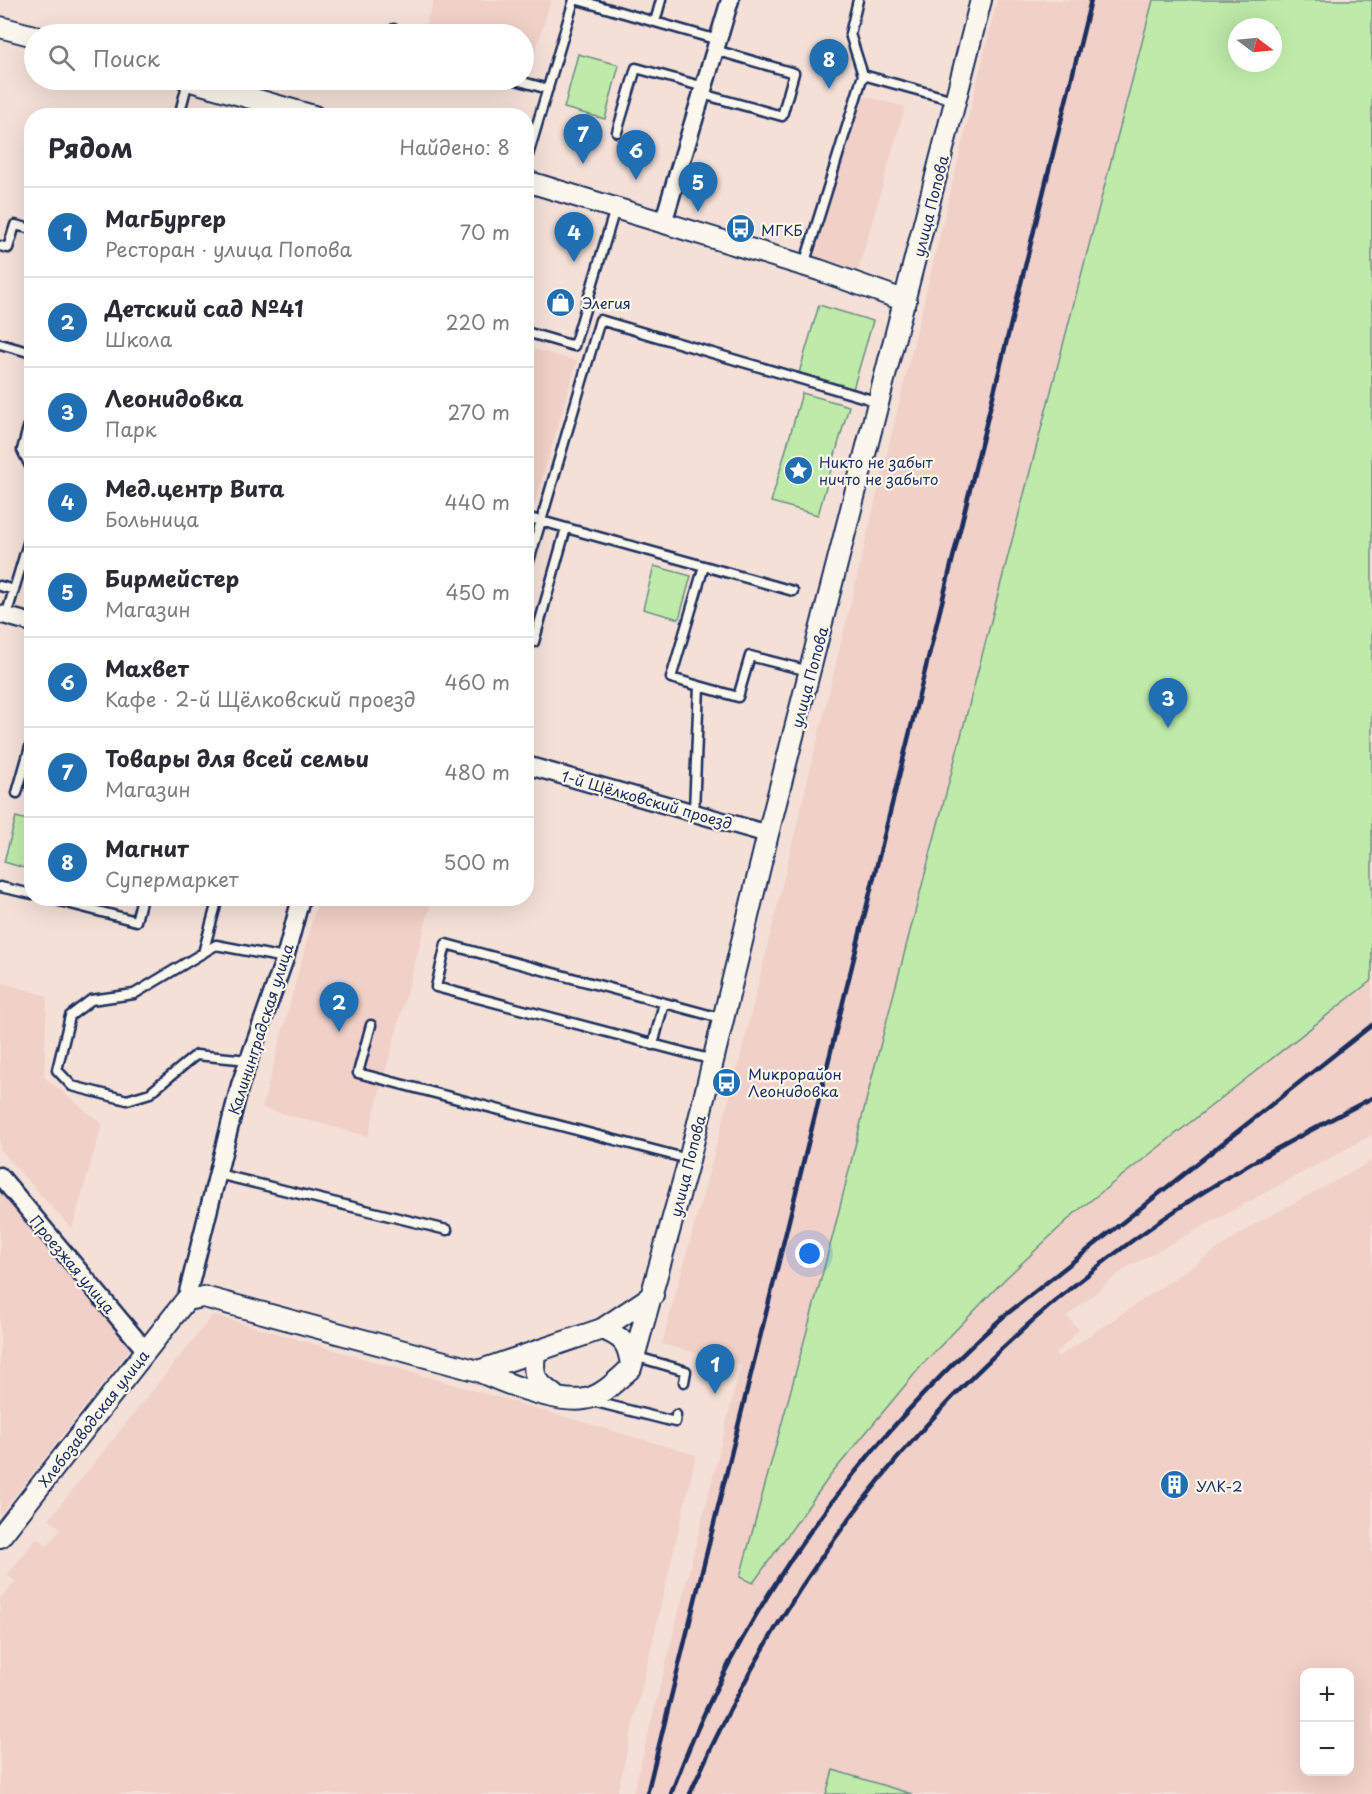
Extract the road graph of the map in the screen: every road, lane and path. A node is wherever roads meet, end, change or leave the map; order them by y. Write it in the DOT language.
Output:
graph roads {
  1 [pos="576,0"];
  2 [pos="661,0"];
  3 [pos="730,0"];
  4 [pos="858,0"];
  5 [pos="981,0"];
  6 [pos="655,22"];
  7 [pos="0,27"];
  8 [pos="24,33"];
  9 [pos="716,45"];
  10 [pos="863,75"];
  11 [pos="534,84"];
  12 [pos="548,88"];
  13 [pos="185,90"];
  14 [pos="223,90"];
  15 [pos="703,90"];
  16 [pos="957,101"];
  17 [pos="180,108"];
  18 [pos="286,108"];
  19 [pos="616,132"];
  20 [pos="534,135"];
  21 [pos="534,183"];
  22 [pos="615,208"];
  23 [pos="663,223"];
  24 [pos="24,227"];
  25 [pos="0,246"];
  26 [pos="804,266"];
  27 [pos="906,301"];
  28 [pos="534,334"];
  29 [pos="0,344"];
  30 [pos="24,351"];
  31 [pos="880,402"];
  32 [pos="534,519"];
  33 [pos="541,521"];
  34 [pos="566,528"];
  35 [pos="534,545"];
  36 [pos="24,557"];
  37 [pos="704,566"];
  38 [pos="0,586"];
  39 [pos="14,590"];
  40 [pos="793,591"];
  41 [pos="3,615"];
  42 [pos="24,621"];
  43 [pos="534,642"];
  44 [pos="810,671"];
  45 [pos="699,686"];
  46 [pos="24,766"];
  47 [pos="534,767"];
  48 [pos="16,793"];
  49 [pos="694,811"];
  50 [pos="768,834"];
  51 [pos="0,887"];
  52 [pos="24,892"];
  53 [pos="79,906"];
  54 [pos="140,906"];
  55 [pos="216,906"];
  56 [pos="299,906"];
  57 [pos="203,952"];
  58 [pos="285,958"];
  59 [pos="664,1002"];
  60 [pos="724,1019"];
  61 [pos="371,1024"];
  62 [pos="653,1045"];
  63 [pos="250,1060"];
  64 [pos="713,1060"];
  65 [pos="689,1160"];
  66 [pos="218,1174"];
  67 [pos="0,1176"];
  68 [pos="447,1230"];
  69 [pos="653,1295"];
  70 [pos="186,1300"];
  71 [pos="602,1329"];
  72 [pos="146,1351"];
  73 [pos="535,1353"];
  74 [pos="633,1362"];
  75 [pos="478,1371"];
  76 [pos="684,1382"];
  77 [pos="556,1397"];
  78 [pos="585,1399"];
  79 [pos="676,1415"];
  80 [pos="0,1537"];
  1 -- 6 [label="lane"];
  1 -- 12 [label="lane"];
  2 -- 6 [label="lane"];
  3 -- 9 [label="street"];
  4 -- 10 [label="lane"];
  5 -- 16 [label="street, улица Попова"];
  6 -- 9 [label="lane"];
  7 -- 8 [label="street"];
  9 -- 15 [label="street"];
  9 -- 15 [label="lane"];
  10 -- 16 [label="lane"];
  10 -- 26 [label="lane"];
  11 -- 12 [label="lane"];
  12 -- 20 [label="lane"];
  13 -- 17 [label="lane"];
  14 -- 18 [label="street"];
  15 -- 19 [label="lane"];
  15 -- 23 [label="street"];
  16 -- 27 [label="street, улица Попова"];
  21 -- 22 [label="street"];
  22 -- 23 [label="street"];
  22 -- 28 [label="lane"];
  23 -- 26 [label="street"];
  24 -- 25 [label="lane"];
  26 -- 27 [label="street"];
  27 -- 31 [label="street, улица Попова"];
  29 -- 30 [label="lane"];
  31 -- 33 [label="lane"];
  31 -- 44 [label="street, улица Попова"];
  32 -- 33 [label="lane"];
  33 -- 34 [label="lane"];
  33 -- 35 [label="lane"];
  34 -- 37 [label="lane"];
  34 -- 43 [label="lane"];
  36 -- 39 [label="lane"];
  37 -- 40 [label="lane"];
  37 -- 45 [label="lane"];
  38 -- 39 [label="lane"];
  39 -- 41 [label="lane"];
  41 -- 42 [label="street"];
  44 -- 45 [label="lane"];
  44 -- 50 [label="street, улица Попова"];
  45 -- 49 [label="lane"];
  46 -- 48 [label="lane"];
  47 -- 49 [label="street, 1-й Щёлковский проезд"];
  49 -- 50 [label="street, 1-й Щёлковский проезд"];
  50 -- 60 [label="street, улица Попова"];
  51 -- 52 [label="lane"];
  53 -- 54 [label="lane"];
  55 -- 57 [label="lane"];
  56 -- 58 [label="street, Калининградская улица"];
  57 -- 58 [label="lane"];
  57 -- 63 [label="lane"];
  58 -- 63 [label="street, Калининградская улица"];
  59 -- 60 [label="lane"];
  59 -- 62 [label="lane"];
  59 -- 62 [label="lane"];
  60 -- 64 [label="street, улица Попова"];
  61 -- 65 [label="lane"];
  62 -- 64 [label="lane"];
  63 -- 66 [label="street, Калининградская улица"];
  64 -- 65 [label="street, улица Попова"];
  65 -- 69 [label="street, улица Попова"];
  66 -- 68 [label="lane"];
  66 -- 70 [label="street, Калининградская улица"];
  67 -- 72 [label="street, Проезжая улица"];
  69 -- 71 [label="street"];
  69 -- 74 [label="street, улица Попова"];
  70 -- 72 [label="street, Хлебозаводская улица"];
  70 -- 75 [label="street"];
  71 -- 73 [label="street"];
  71 -- 74 [label="street"];
  72 -- 80 [label="street, Хлебозаводская улица"];
  73 -- 75 [label="street"];
  73 -- 77 [label="street"];
  74 -- 76 [label="lane"];
  74 -- 78 [label="street"];
  75 -- 77 [label="street"];
  77 -- 78 [label="street"];
  78 -- 79 [label="lane"];
}
